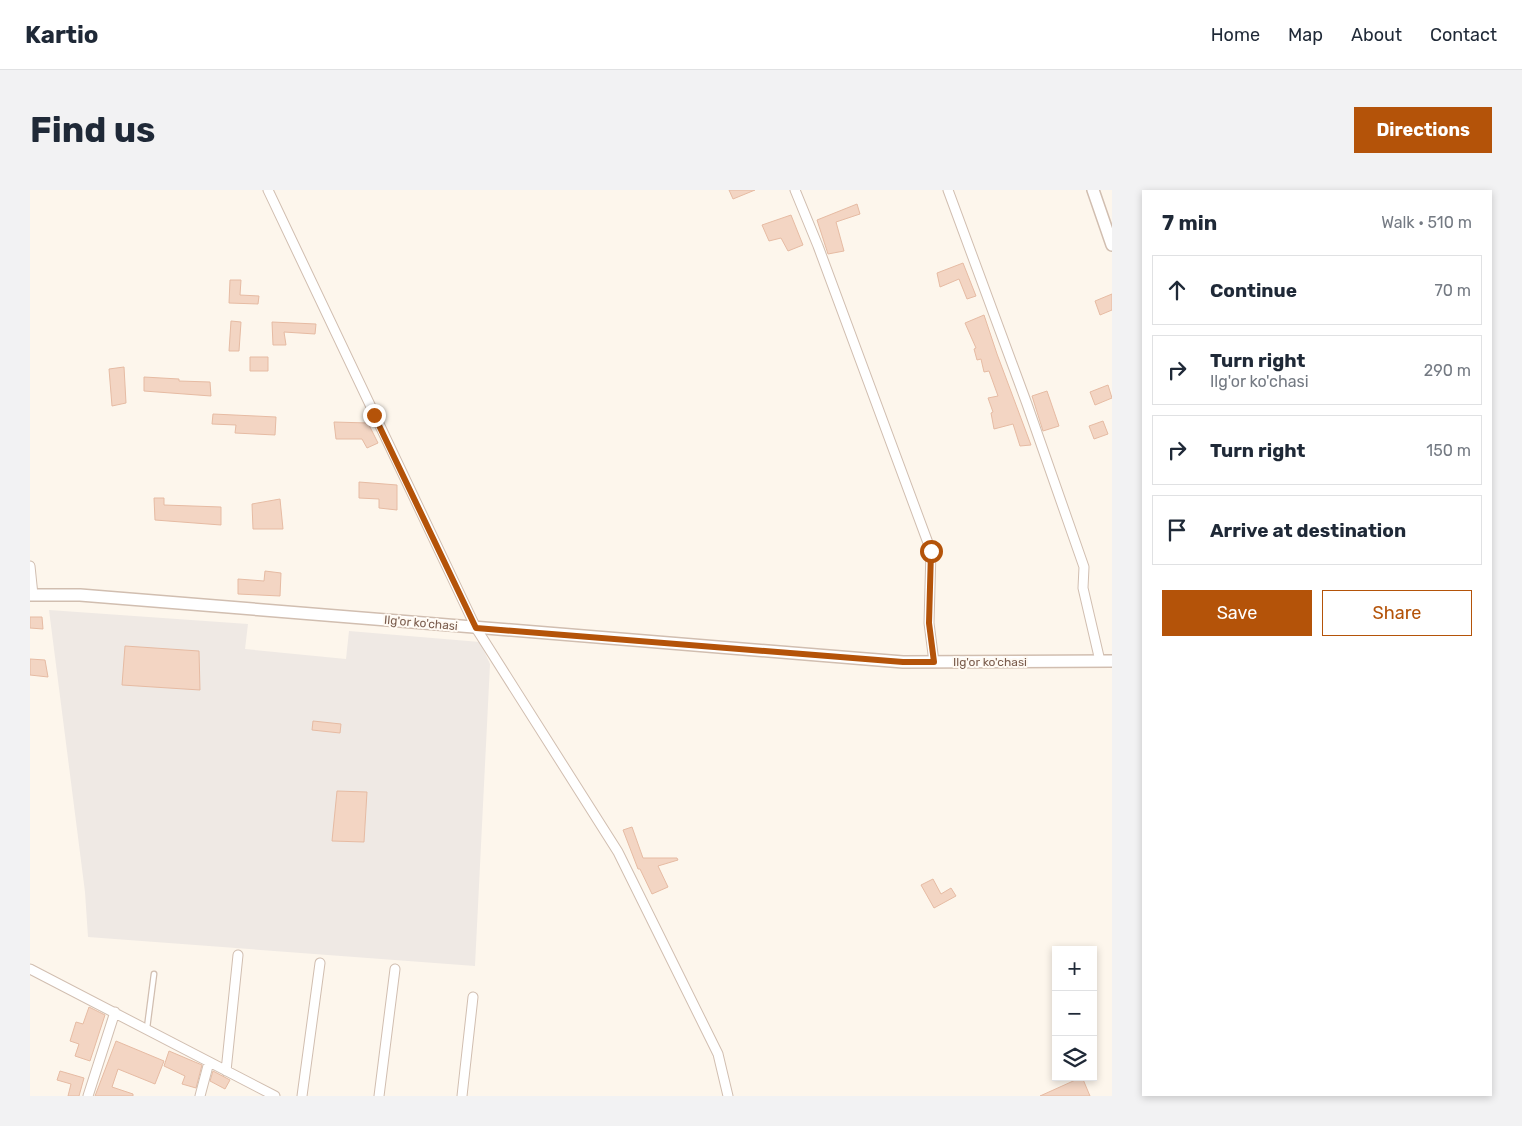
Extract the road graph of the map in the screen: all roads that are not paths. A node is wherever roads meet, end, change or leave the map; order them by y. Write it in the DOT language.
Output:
graph roads {
  1 [pos="268,190"];
  2 [pos="795,190"];
  3 [pos="948,190"];
  4 [pos="1093,190"];
  5 [pos="1112,245"];
  6 [pos="30,566"];
  7 [pos="32,595"];
  8 [pos="476,628"];
  9 [pos="1100,661"];
  10 [pos="1112,661"];
  11 [pos="934,662"];
  12 [pos="238,955"];
  13 [pos="320,963"];
  14 [pos="30,968"];
  15 [pos="395,969"];
  16 [pos="154,974"];
  17 [pos="473,997"];
  18 [pos="115,1012"];
  19 [pos="147,1028"];
  20 [pos="209,1062"];
  21 [pos="226,1071"];
  22 [pos="88,1096"];
  23 [pos="200,1096"];
  24 [pos="275,1096"];
  25 [pos="302,1096"];
  26 [pos="379,1096"];
  27 [pos="462,1096"];
  28 [pos="728,1096"];
  1 -- 8 [label="street"];
  2 -- 11 [label="street"];
  3 -- 9 [label="street"];
  4 -- 5 [label="street"];
  6 -- 7 [label="street"];
  7 -- 8 [label="street, Ilg'or ko'chasi"];
  8 -- 11 [label="street, Ilg'or ko'chasi"];
  8 -- 28 [label="street"];
  9 -- 10 [label="street, Ilg'or ko'chasi"];
  9 -- 11 [label="street, Ilg'or ko'chasi"];
  12 -- 21 [label="street"];
  13 -- 25 [label="street"];
  14 -- 18 [label="street"];
  15 -- 26 [label="street"];
  16 -- 19 [label="lane"];
  17 -- 27 [label="street"];
  18 -- 19 [label="street"];
  18 -- 22 [label="street"];
  19 -- 20 [label="street"];
  20 -- 21 [label="street"];
  20 -- 23 [label="street"];
  21 -- 24 [label="street"];
}
